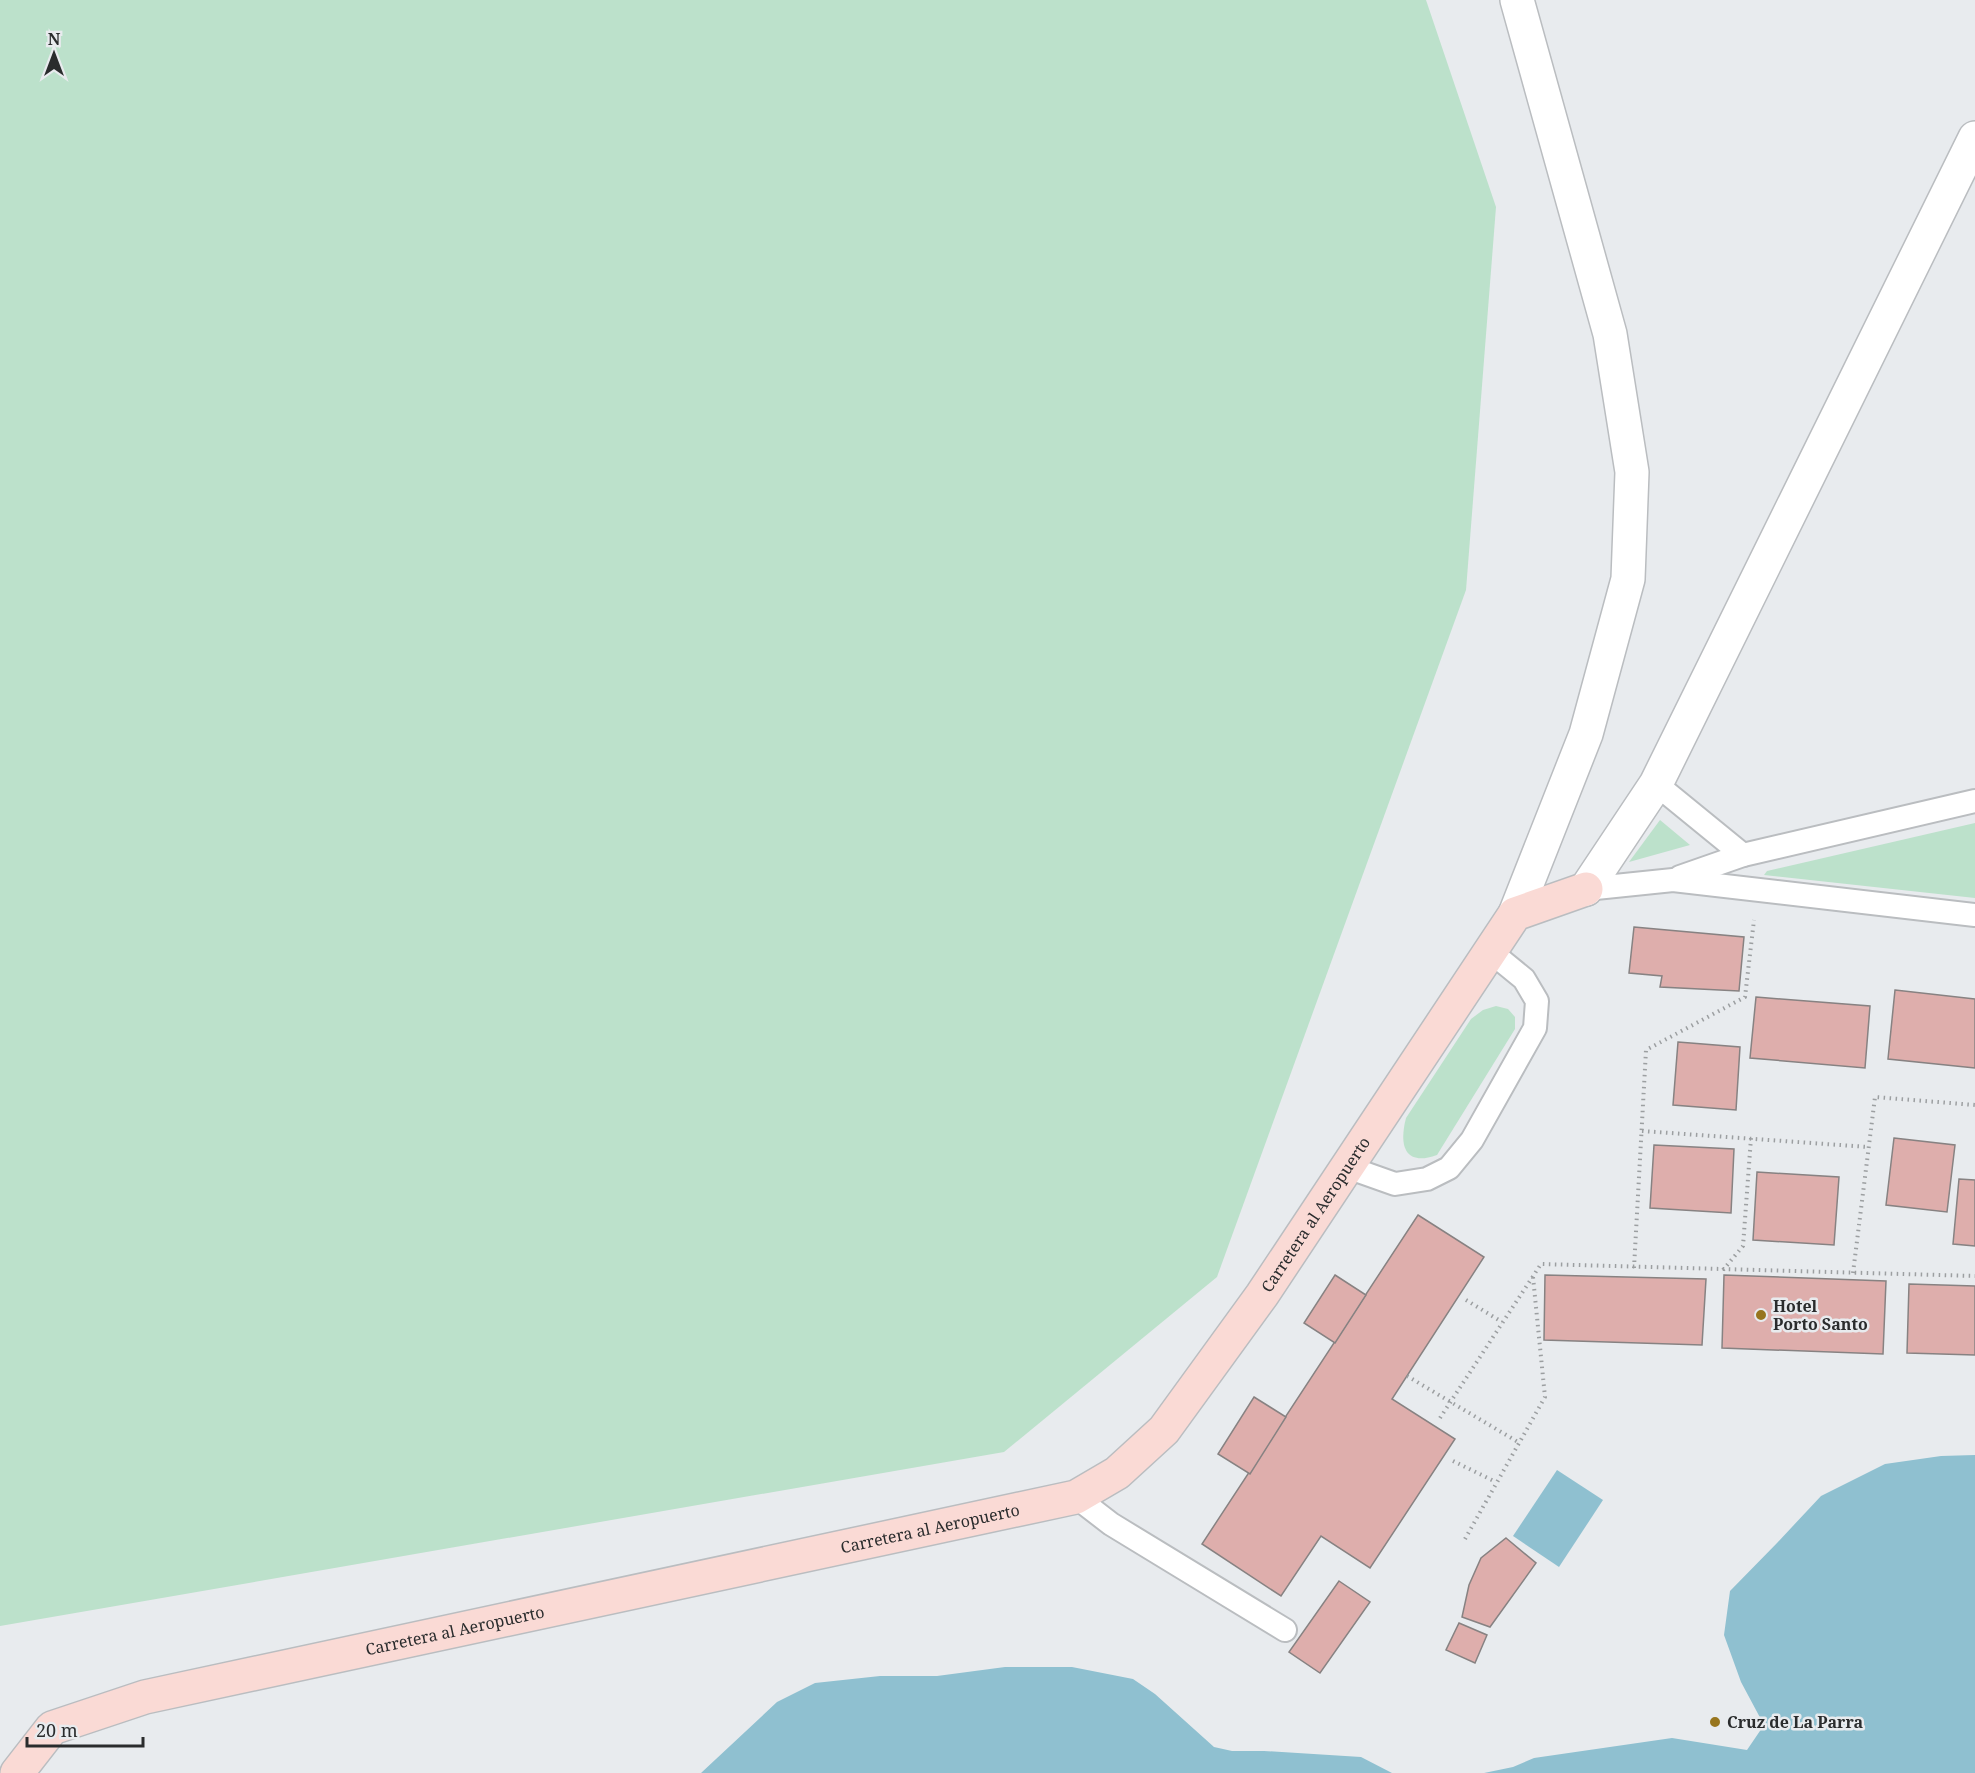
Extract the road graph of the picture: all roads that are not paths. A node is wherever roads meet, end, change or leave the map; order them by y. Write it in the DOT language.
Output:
graph roads {
  1 [pos="1517,0"];
  2 [pos="1975,138"];
  3 [pos="1656,784"];
  4 [pos="1975,801"];
  5 [pos="1743,855"];
  6 [pos="1673,880"];
  7 [pos="1586,889"];
  8 [pos="1515,914"];
  9 [pos="1975,915"];
  10 [pos="1491,952"];
  11 [pos="1347,1167"];
  12 [pos="1076,1497"];
  13 [pos="1285,1630"];
  14 [pos="17,1773"];
  1 -- 8 [label="street"];
  2 -- 3 [label="street"];
  3 -- 5 [label="lane"];
  3 -- 7 [label="street"];
  4 -- 5 [label="lane"];
  5 -- 6 [label="lane"];
  6 -- 7 [label="lane"];
  6 -- 9 [label="lane"];
  7 -- 8 [label="main road"];
  8 -- 10 [label="main road, Carretera al Aeropuerto"];
  10 -- 11 [label="main road, Carretera al Aeropuerto"];
  10 -- 11 [label="lane"];
  11 -- 12 [label="main road, Carretera al Aeropuerto"];
  12 -- 13 [label="lane"];
  12 -- 14 [label="main road, Carretera al Aeropuerto"];
}
